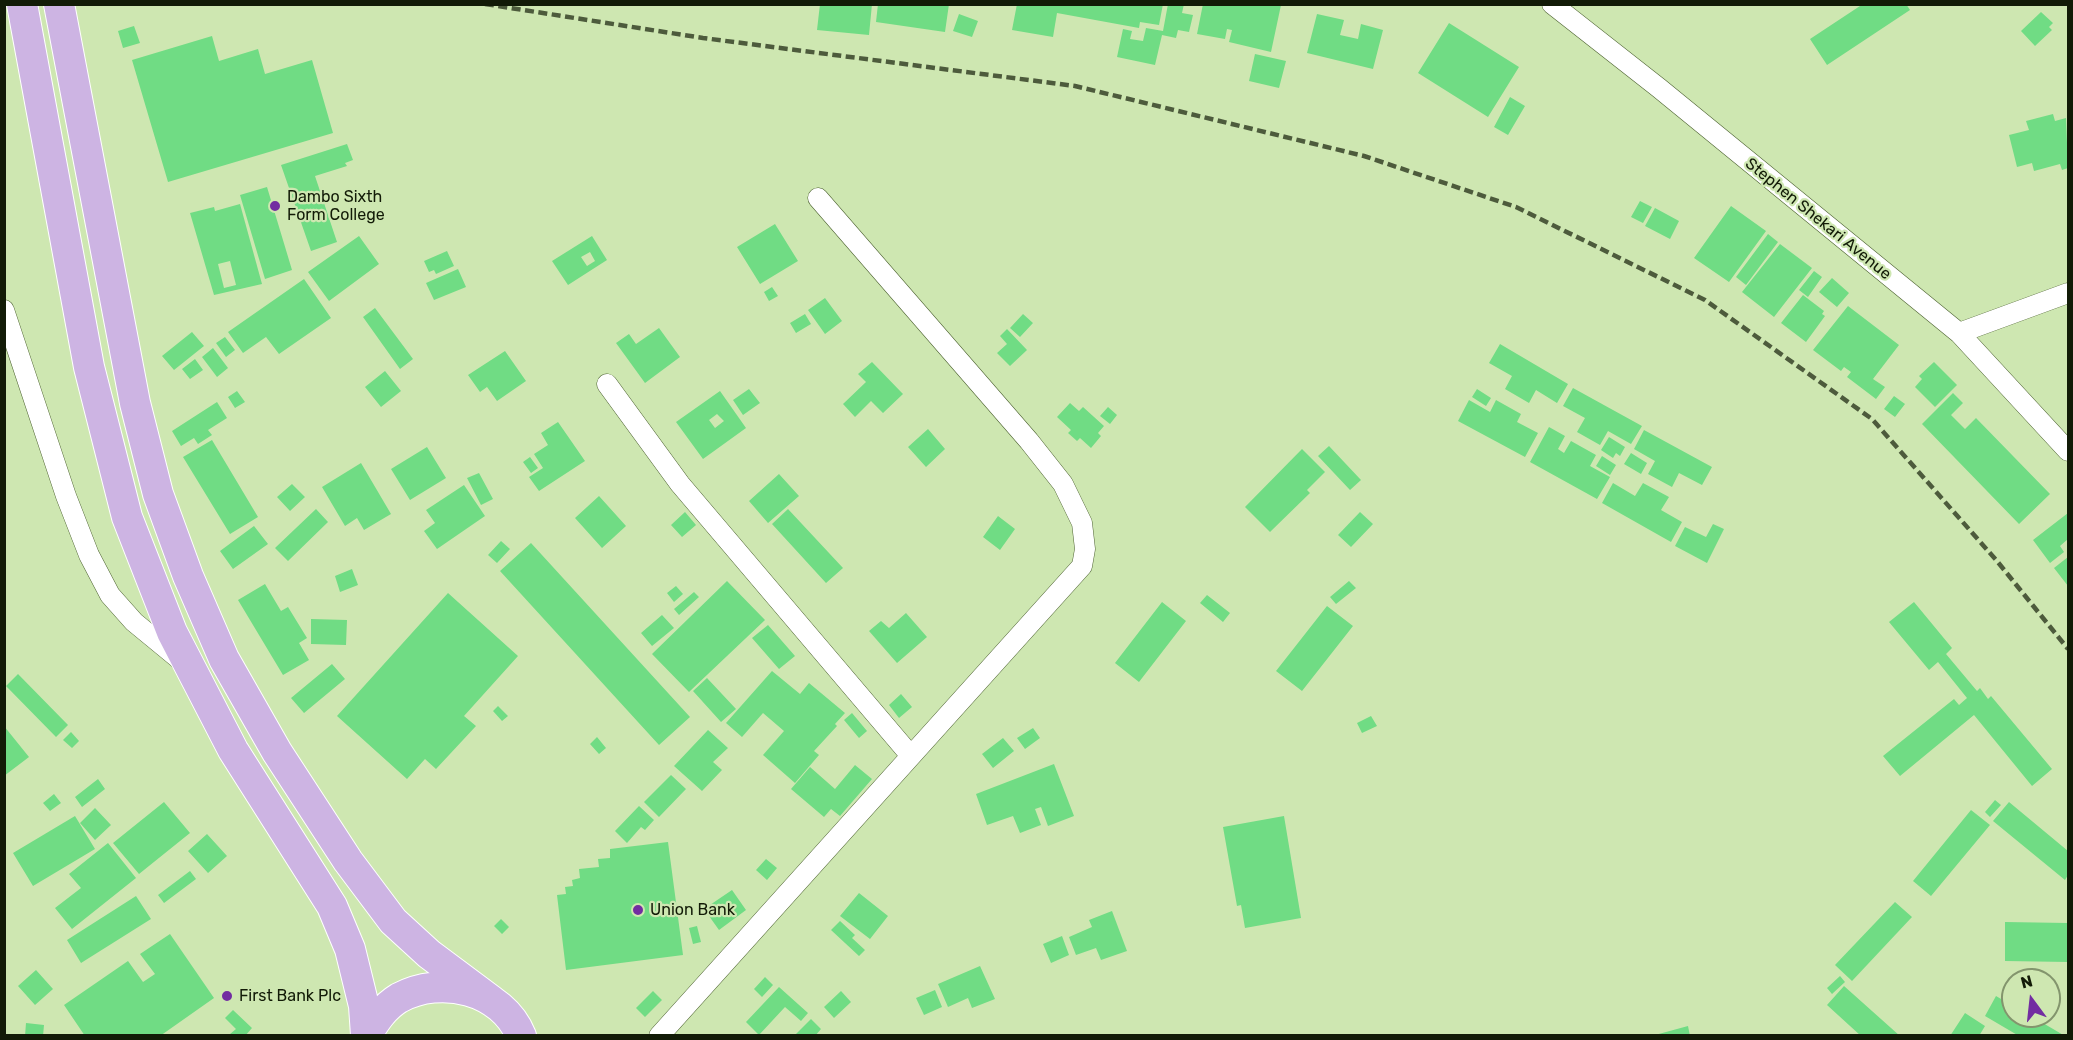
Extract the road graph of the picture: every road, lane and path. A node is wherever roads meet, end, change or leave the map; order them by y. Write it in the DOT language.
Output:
graph roads {
  1 [pos="22,4"];
  2 [pos="59,4"];
  3 [pos="1551,4"];
  4 [pos="818,198"];
  5 [pos="2068,293"];
  6 [pos="5,314"];
  7 [pos="1959,333"];
  8 [pos="607,384"];
  9 [pos="2068,451"];
  10 [pos="196,676"];
  11 [pos="911,756"];
  12 [pos="492,1001"];
  13 [pos="521,1034"];
  14 [pos="366,1035"];
  15 [pos="659,1035"];
  1 -- 10 [label="main road"];
  2 -- 12 [label="main road"];
  3 -- 7 [label="street, Stephen Shekari Avenue"];
  4 -- 11 [label="street"];
  5 -- 7 [label="street"];
  6 -- 10 [label="street"];
  7 -- 9 [label="street, Stephen Shekari Avenue"];
  8 -- 11 [label="street"];
  10 -- 14 [label="main road"];
  11 -- 15 [label="street"];
  12 -- 13 [label="main road"];
  12 -- 14 [label="main road"];
}
